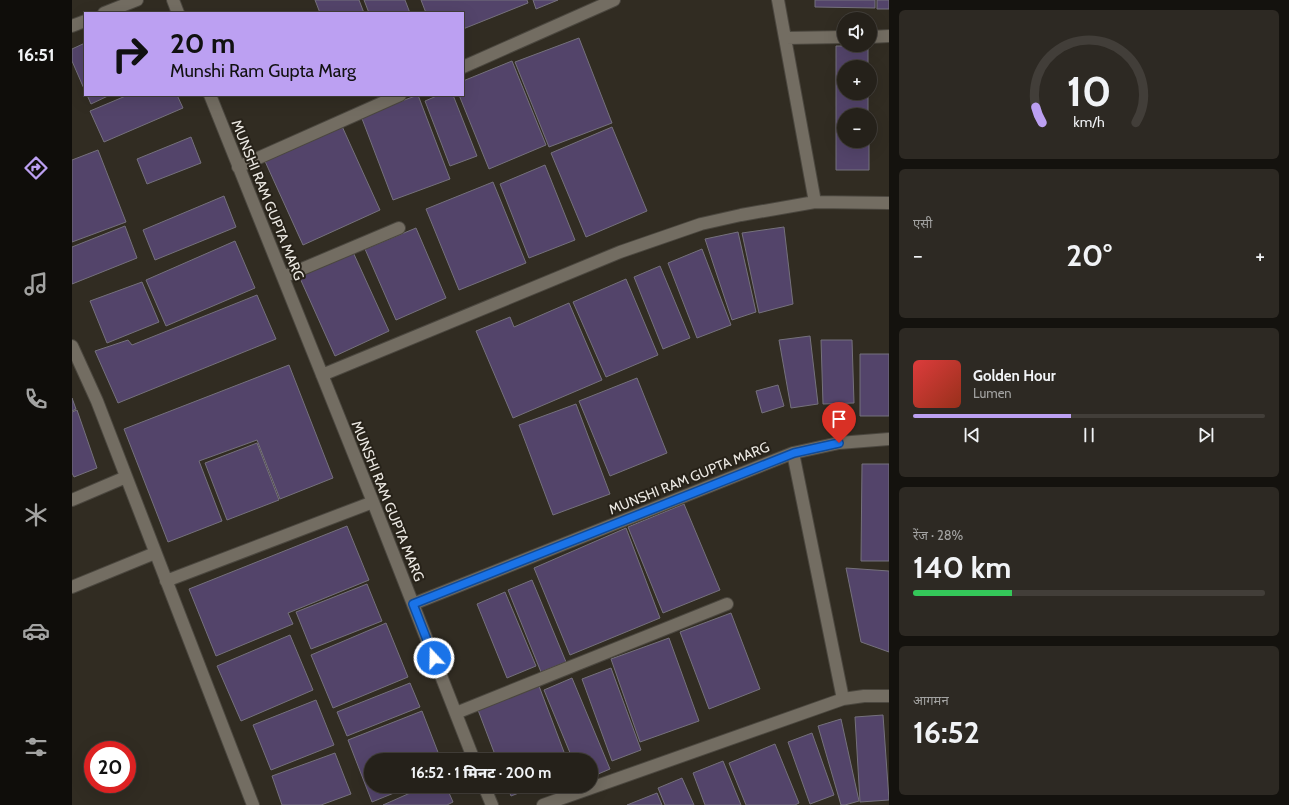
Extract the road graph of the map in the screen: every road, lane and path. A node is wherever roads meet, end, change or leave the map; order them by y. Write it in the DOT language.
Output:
graph roads {
  1 [pos="137,0"];
  2 [pos="173,0"];
  3 [pos="614,0"];
  4 [pos="778,0"];
  5 [pos="107,12"];
  6 [pos="178,12"];
  7 [pos="84,21"];
  8 [pos="72,26"];
  9 [pos="889,36"];
  10 [pos="837,37"];
  11 [pos="877,37"];
  12 [pos="786,38"];
  13 [pos="464,67"];
  14 [pos="210,96"];
  15 [pos="398,96"];
  16 [pos="238,167"];
  17 [pos="814,202"];
  18 [pos="889,203"];
  19 [pos="399,228"];
  20 [pos="283,277"];
  21 [pos="72,348"];
  22 [pos="322,375"];
  23 [pos="889,439"];
  24 [pos="794,453"];
  25 [pos="126,477"];
  26 [pos="72,500"];
  27 [pos="373,502"];
  28 [pos="155,553"];
  29 [pos="166,581"];
  30 [pos="72,587"];
  31 [pos="413,604"];
  32 [pos="727,604"];
  33 [pos="889,696"];
  34 [pos="843,699"];
  35 [pos="456,713"];
  36 [pos="471,753"];
  37 [pos="487,793"];
  38 [pos="253,805"];
  39 [pos="492,805"];
  40 [pos="543,805"];
  1 -- 5 [label="lane"];
  2 -- 6 [label="lane"];
  3 -- 13 [label="lane"];
  4 -- 12 [label="lane"];
  7 -- 8 [label="lane"];
  9 -- 11 [label="lane"];
  10 -- 12 [label="lane"];
  12 -- 17 [label="lane"];
  14 -- 16 [label="lane, MUNSHI RAM GUPTA MARG"];
  15 -- 16 [label="lane"];
  16 -- 20 [label="lane, MUNSHI RAM GUPTA MARG"];
  17 -- 18 [label="lane"];
  17 -- 22 [label="lane"];
  19 -- 20 [label="lane"];
  20 -- 22 [label="lane, MUNSHI RAM GUPTA MARG"];
  21 -- 25 [label="lane"];
  22 -- 27 [label="lane, MUNSHI RAM GUPTA MARG"];
  23 -- 24 [label="lane, MUNSHI RAM GUPTA MARG"];
  24 -- 31 [label="lane, MUNSHI RAM GUPTA MARG"];
  24 -- 34 [label="lane"];
  25 -- 26 [label="lane"];
  25 -- 28 [label="lane"];
  27 -- 29 [label="lane"];
  27 -- 31 [label="lane, MUNSHI RAM GUPTA MARG"];
  28 -- 29 [label="lane"];
  28 -- 30 [label="lane"];
  29 -- 38 [label="lane"];
  31 -- 35 [label="lane"];
  32 -- 35 [label="lane"];
  33 -- 34 [label="lane"];
  34 -- 40 [label="lane"];
  35 -- 36 [label="lane"];
  37 -- 39 [label="lane"];
}
